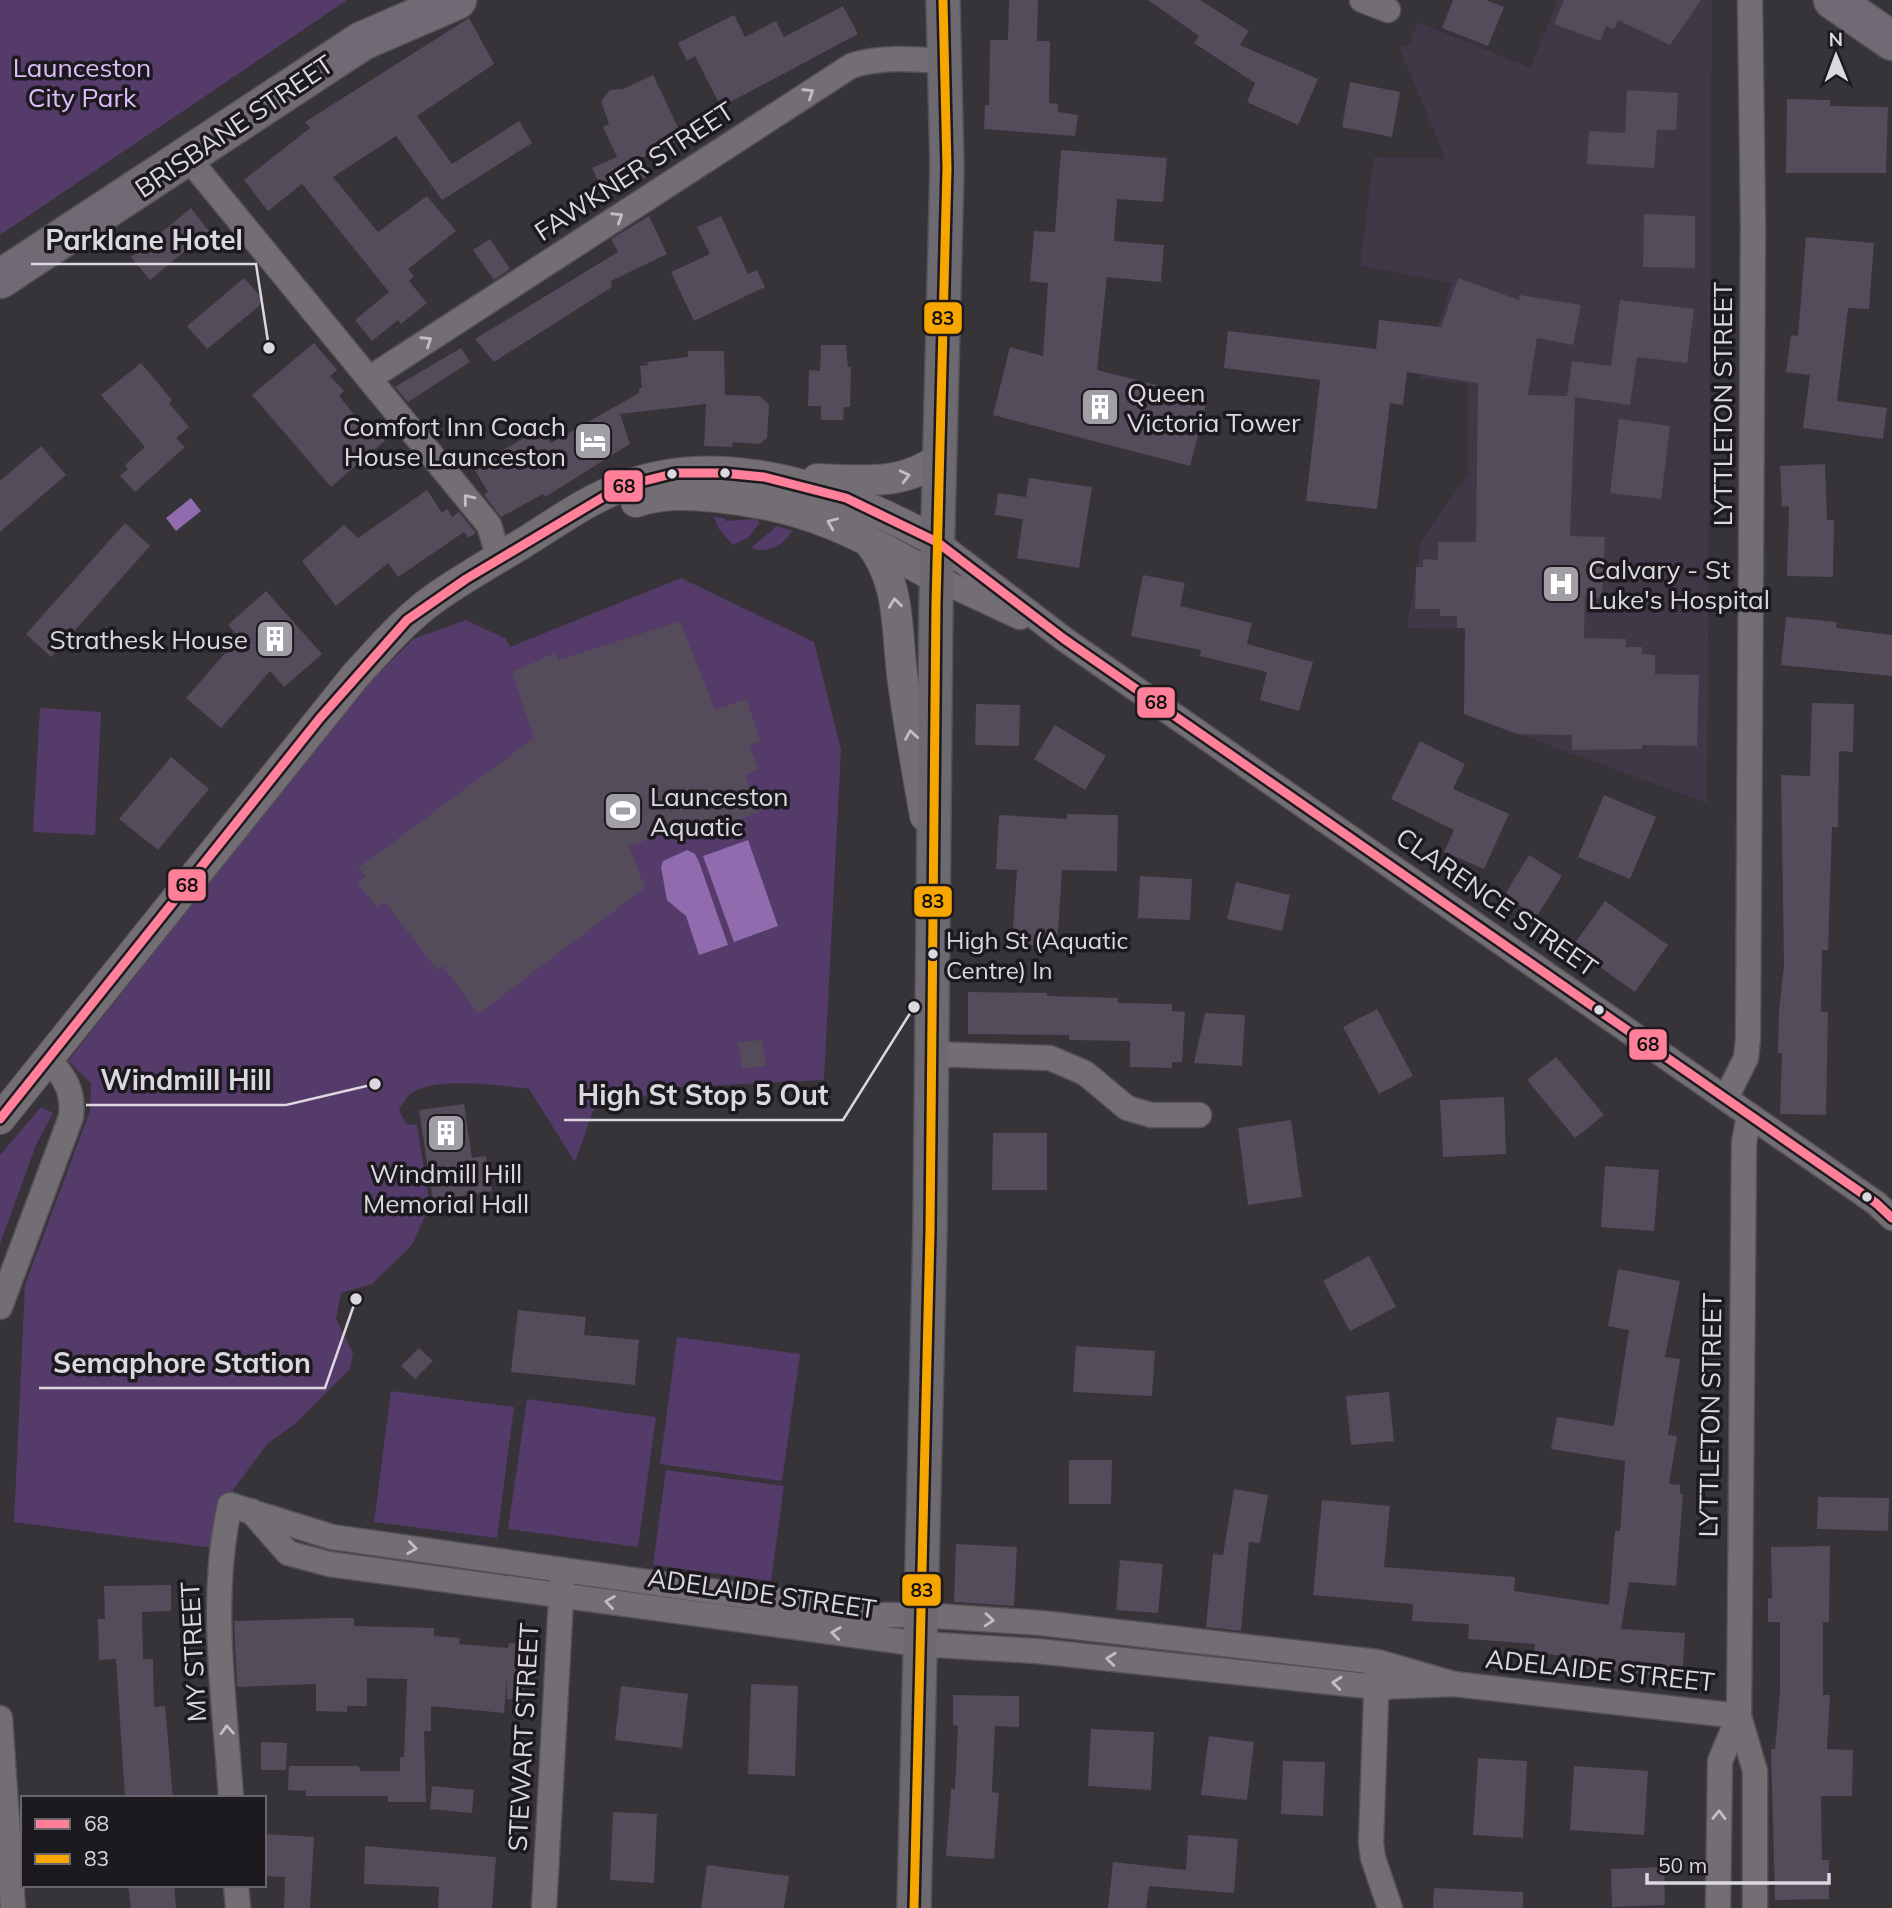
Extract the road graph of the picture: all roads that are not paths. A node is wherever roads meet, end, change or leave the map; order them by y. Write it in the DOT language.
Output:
graph roads {
  1 [pos="397,0"];
  2 [pos="457,0"];
  3 [pos="943,0"];
  4 [pos="1362,0"];
  5 [pos="1750,0"];
  6 [pos="1833,0"];
  7 [pos="1388,10"];
  8 [pos="362,41"];
  9 [pos="1892,41"];
  10 [pos="946,61"];
  11 [pos="188,158"];
  12 [pos="0,279"];
  13 [pos="370,378"];
  14 [pos="940,457"];
  15 [pos="764,477"];
  16 [pos="864,537"];
  17 [pos="937,542"];
  18 [pos="499,558"];
  19 [pos="936,578"];
  20 [pos="1065,639"];
  21 [pos="932,851"];
  22 [pos="932,1055"];
  23 [pos="49,1059"];
  24 [pos="1726,1098"];
  25 [pos="1199,1115"];
  26 [pos="1749,1115"];
  27 [pos="0,1119"];
  28 [pos="1892,1218"];
  29 [pos="0,1307"];
  30 [pos="241,1508"];
  31 [pos="332,1536"];
  32 [pos="373,1542"];
  33 [pos="443,1552"];
  34 [pos="329,1564"];
  35 [pos="369,1569"];
  36 [pos="563,1570"];
  37 [pos="439,1579"];
  38 [pos="561,1595"];
  39 [pos="760,1610"];
  40 [pos="1041,1623"];
  41 [pos="920,1629"];
  42 [pos="1150,1636"];
  43 [pos="1234,1646"];
  44 [pos="1037,1651"];
  45 [pos="1306,1654"];
  46 [pos="1147,1662"];
  47 [pos="1378,1662"];
  48 [pos="1232,1671"];
  49 [pos="1303,1679"];
  50 [pos="1454,1684"];
  51 [pos="1377,1687"];
  52 [pos="1739,1716"];
  53 [pos="0,1718"];
  54 [pos="231,1796"];
  55 [pos="236,1887"];
  56 [pos="13,1908"];
  57 [pos="238,1908"];
  58 [pos="544,1908"];
  59 [pos="914,1908"];
  60 [pos="1390,1908"];
  61 [pos="1718,1908"];
  62 [pos="1755,1908"];
  1 -- 8 [label="highway, BRISBANE STREET"];
  2 -- 8 [label="highway, BRISBANE STREET"];
  3 -- 10 [label="main road"];
  4 -- 7 [label="street"];
  5 -- 24 [label="street, LYTTLETON STREET"];
  6 -- 9 [label="highway"];
  8 -- 11 [label="highway, BRISBANE STREET"];
  13 -- 10 [label="street, FAWKNER STREET, one-way"];
  10 -- 14 [label="main road"];
  11 -- 12 [label="highway, BRISBANE STREET"];
  11 -- 13 [label="street"];
  18 -- 13 [label="street, one-way"];
  15 -- 14 [label="street, one-way"];
  14 -- 17 [label="main road"];
  15 -- 17 [label="street"];
  15 -- 18 [label="street"];
  16 -- 18 [label="street, one-way"];
  16 -- 19 [label="street"];
  21 -- 16 [label="street, one-way"];
  17 -- 19 [label="main road"];
  17 -- 20 [label="street, CLARENCE STREET"];
  18 -- 23 [label="street"];
  19 -- 20 [label="street, CLARENCE STREET"];
  19 -- 21 [label="main road"];
  20 -- 24 [label="street, CLARENCE STREET"];
  21 -- 22 [label="main road"];
  22 -- 25 [label="street"];
  22 -- 41 [label="main road"];
  23 -- 27 [label="street"];
  23 -- 29 [label="street"];
  24 -- 26 [label="street, CLARENCE STREET"];
  26 -- 28 [label="street, CLARENCE STREET"];
  26 -- 52 [label="street, LYTTLETON STREET"];
  30 -- 31 [label="street, ADELAIDE STREET"];
  30 -- 34 [label="street, ADELAIDE STREET"];
  54 -- 30 [label="street, MY STREET, one-way"];
  31 -- 32 [label="street, ADELAIDE STREET"];
  31 -- 34 [label="street"];
  32 -- 33 [label="street, ADELAIDE STREET, one-way"];
  32 -- 35 [label="street"];
  33 -- 36 [label="street, ADELAIDE STREET"];
  33 -- 37 [label="street"];
  34 -- 35 [label="street, ADELAIDE STREET"];
  35 -- 37 [label="street, ADELAIDE STREET"];
  36 -- 38 [label="street, STEWART STREET"];
  36 -- 39 [label="street, ADELAIDE STREET"];
  37 -- 38 [label="street, ADELAIDE STREET"];
  39 -- 38 [label="street, ADELAIDE STREET, one-way"];
  38 -- 58 [label="street, STEWART STREET"];
  39 -- 41 [label="street, ADELAIDE STREET"];
  41 -- 40 [label="street, ADELAIDE STREET, one-way"];
  40 -- 42 [label="street, ADELAIDE STREET"];
  40 -- 44 [label="street"];
  41 -- 44 [label="street, ADELAIDE STREET"];
  41 -- 59 [label="main road"];
  42 -- 43 [label="street, ADELAIDE STREET"];
  42 -- 46 [label="street"];
  43 -- 45 [label="street, ADELAIDE STREET"];
  43 -- 48 [label="street"];
  46 -- 44 [label="street, ADELAIDE STREET, one-way"];
  45 -- 47 [label="street, ADELAIDE STREET"];
  45 -- 49 [label="street"];
  46 -- 48 [label="street, ADELAIDE STREET"];
  47 -- 50 [label="street, ADELAIDE STREET"];
  47 -- 51 [label="street"];
  48 -- 49 [label="street, ADELAIDE STREET"];
  51 -- 49 [label="street, ADELAIDE STREET, one-way"];
  50 -- 51 [label="street, ADELAIDE STREET"];
  50 -- 52 [label="street, ADELAIDE STREET"];
  51 -- 60 [label="street"];
  61 -- 52 [label="street, LYTTLETON STREET, one-way"];
  52 -- 62 [label="street, LYTTLETON STREET"];
  53 -- 56 [label="street"];
  55 -- 57 [label="street"];
}
